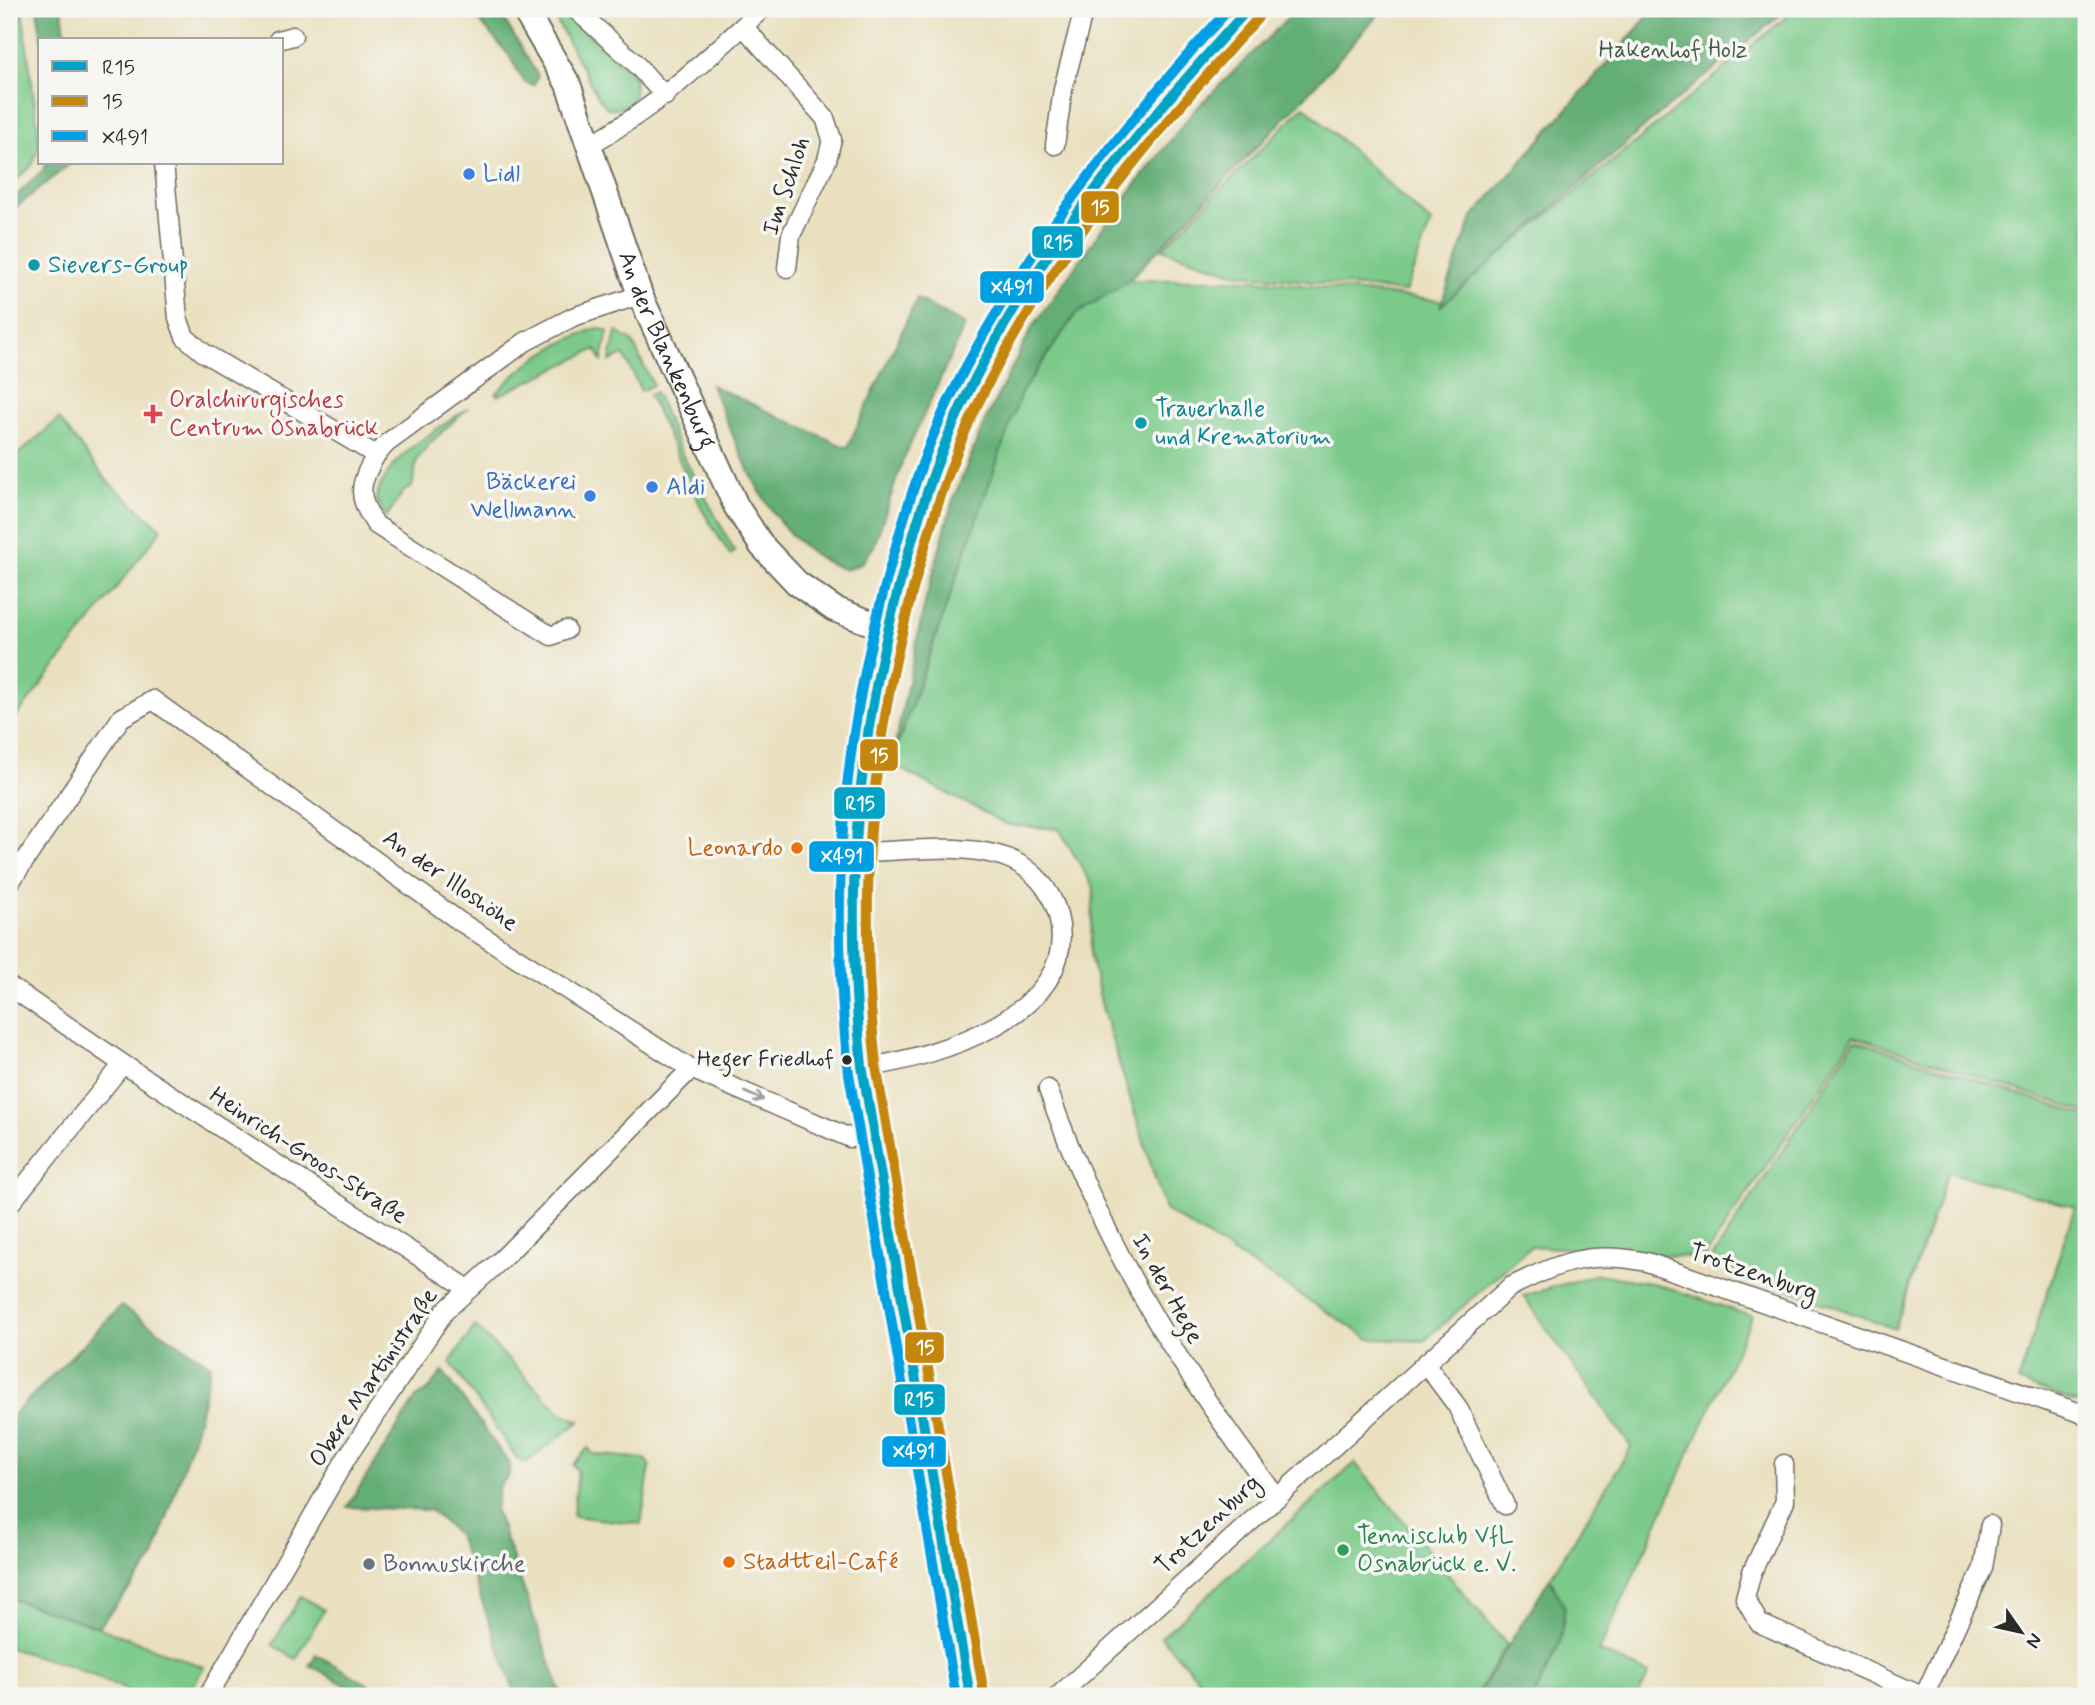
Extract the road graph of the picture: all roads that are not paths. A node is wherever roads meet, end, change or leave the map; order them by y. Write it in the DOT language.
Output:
graph roads {
  1 [pos="524,9"];
  2 [pos="575,9"];
  3 [pos="762,9"];
  4 [pos="1084,9"];
  5 [pos="1248,9"];
  6 [pos="743,26"];
  7 [pos="665,96"];
  8 [pos="591,144"];
  9 [pos="1055,145"];
  10 [pos="164,164"];
  11 [pos="787,268"];
  12 [pos="640,295"];
  13 [pos="376,455"];
  14 [pos="887,629"];
  15 [pos="566,630"];
  16 [pos="853,853"];
  17 [pos="9,884"];
  18 [pos="9,986"];
  19 [pos="123,1065"];
  20 [pos="863,1068"];
  21 [pos="691,1069"];
  22 [pos="1048,1089"];
  23 [pos="873,1136"];
  24 [pos="9,1205"];
  25 [pos="467,1288"];
  26 [pos="1425,1363"];
  27 [pos="2086,1415"];
  28 [pos="1784,1464"];
  29 [pos="1276,1496"];
  30 [pos="1505,1505"];
  31 [pos="1990,1525"];
  32 [pos="208,1696"];
  33 [pos="970,1696"];
  34 [pos="1058,1696"];
  35 [pos="1923,1696"];
  1 -- 8 [label="street, An der Blankenburg"];
  2 -- 7 [label="street"];
  3 -- 6 [label="street"];
  4 -- 9 [label="street"];
  5 -- 14 [label="street"];
  6 -- 7 [label="street"];
  6 -- 11 [label="street, Im Schloh"];
  7 -- 8 [label="street"];
  8 -- 12 [label="street, An der Blankenburg"];
  10 -- 13 [label="street"];
  12 -- 13 [label="street"];
  12 -- 14 [label="street, An der Blankenburg"];
  13 -- 15 [label="street"];
  14 -- 16 [label="street"];
  16 -- 20 [label="street"];
  16 -- 20 [label="street"];
  17 -- 21 [label="street, An der Illoshöhe"];
  18 -- 19 [label="street, Heinrich-Groos-Straße"];
  19 -- 24 [label="street"];
  19 -- 25 [label="street, Heinrich-Groos-Straße"];
  20 -- 23 [label="street"];
  21 -- 23 [label="street, An der Illoshöhe, one-way"];
  21 -- 25 [label="street, Obere Martinistraße"];
  22 -- 29 [label="street, In der Hege"];
  23 -- 33 [label="street"];
  25 -- 32 [label="street, Obere Martinistraße"];
  26 -- 27 [label="street, Trotzenburg"];
  26 -- 29 [label="street, Trotzenburg"];
  26 -- 30 [label="street"];
  28 -- 35 [label="street"];
  29 -- 34 [label="street, Trotzenburg"];
  31 -- 35 [label="street"];
}
